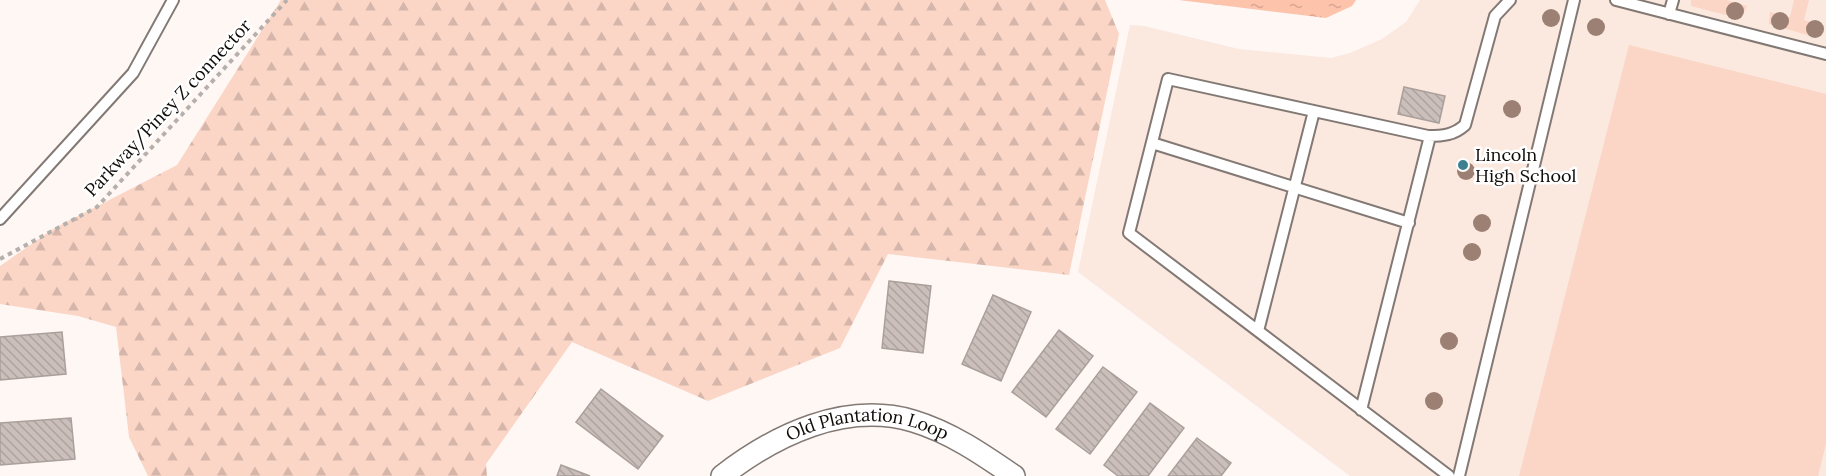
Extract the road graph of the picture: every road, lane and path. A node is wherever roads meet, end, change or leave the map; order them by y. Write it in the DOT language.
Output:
graph roads {
  1 [pos="174,0"];
  2 [pos="286,0"];
  3 [pos="1510,0"];
  4 [pos="1574,0"];
  5 [pos="1616,0"];
  6 [pos="1673,0"];
  7 [pos="1669,14"];
  8 [pos="1826,54"];
  9 [pos="1314,111"];
  10 [pos="1431,136"];
  11 [pos="1152,143"];
  12 [pos="1294,188"];
  13 [pos="0,219"];
  14 [pos="1409,223"];
  15 [pos="0,259"];
  16 [pos="1258,331"];
  17 [pos="1361,410"];
  18 [pos="722,476"];
  19 [pos="1014,476"];
  20 [pos="1449,476"];
  21 [pos="1459,476"];
  1 -- 13 [label="lane"];
  2 -- 15 [label="path, Parkway/Piney Z connector"];
  3 -- 10 [label="lane"];
  4 -- 21 [label="lane"];
  5 -- 7 [label="lane"];
  6 -- 7 [label="lane"];
  7 -- 8 [label="lane"];
  9 -- 10 [label="lane"];
  9 -- 11 [label="lane"];
  9 -- 12 [label="lane"];
  10 -- 14 [label="lane"];
  11 -- 12 [label="lane"];
  11 -- 16 [label="lane"];
  12 -- 14 [label="lane"];
  12 -- 16 [label="lane"];
  14 -- 17 [label="lane"];
  16 -- 17 [label="lane"];
  17 -- 20 [label="lane"];
  18 -- 19 [label="street, Old Plantation Loop"];
}
